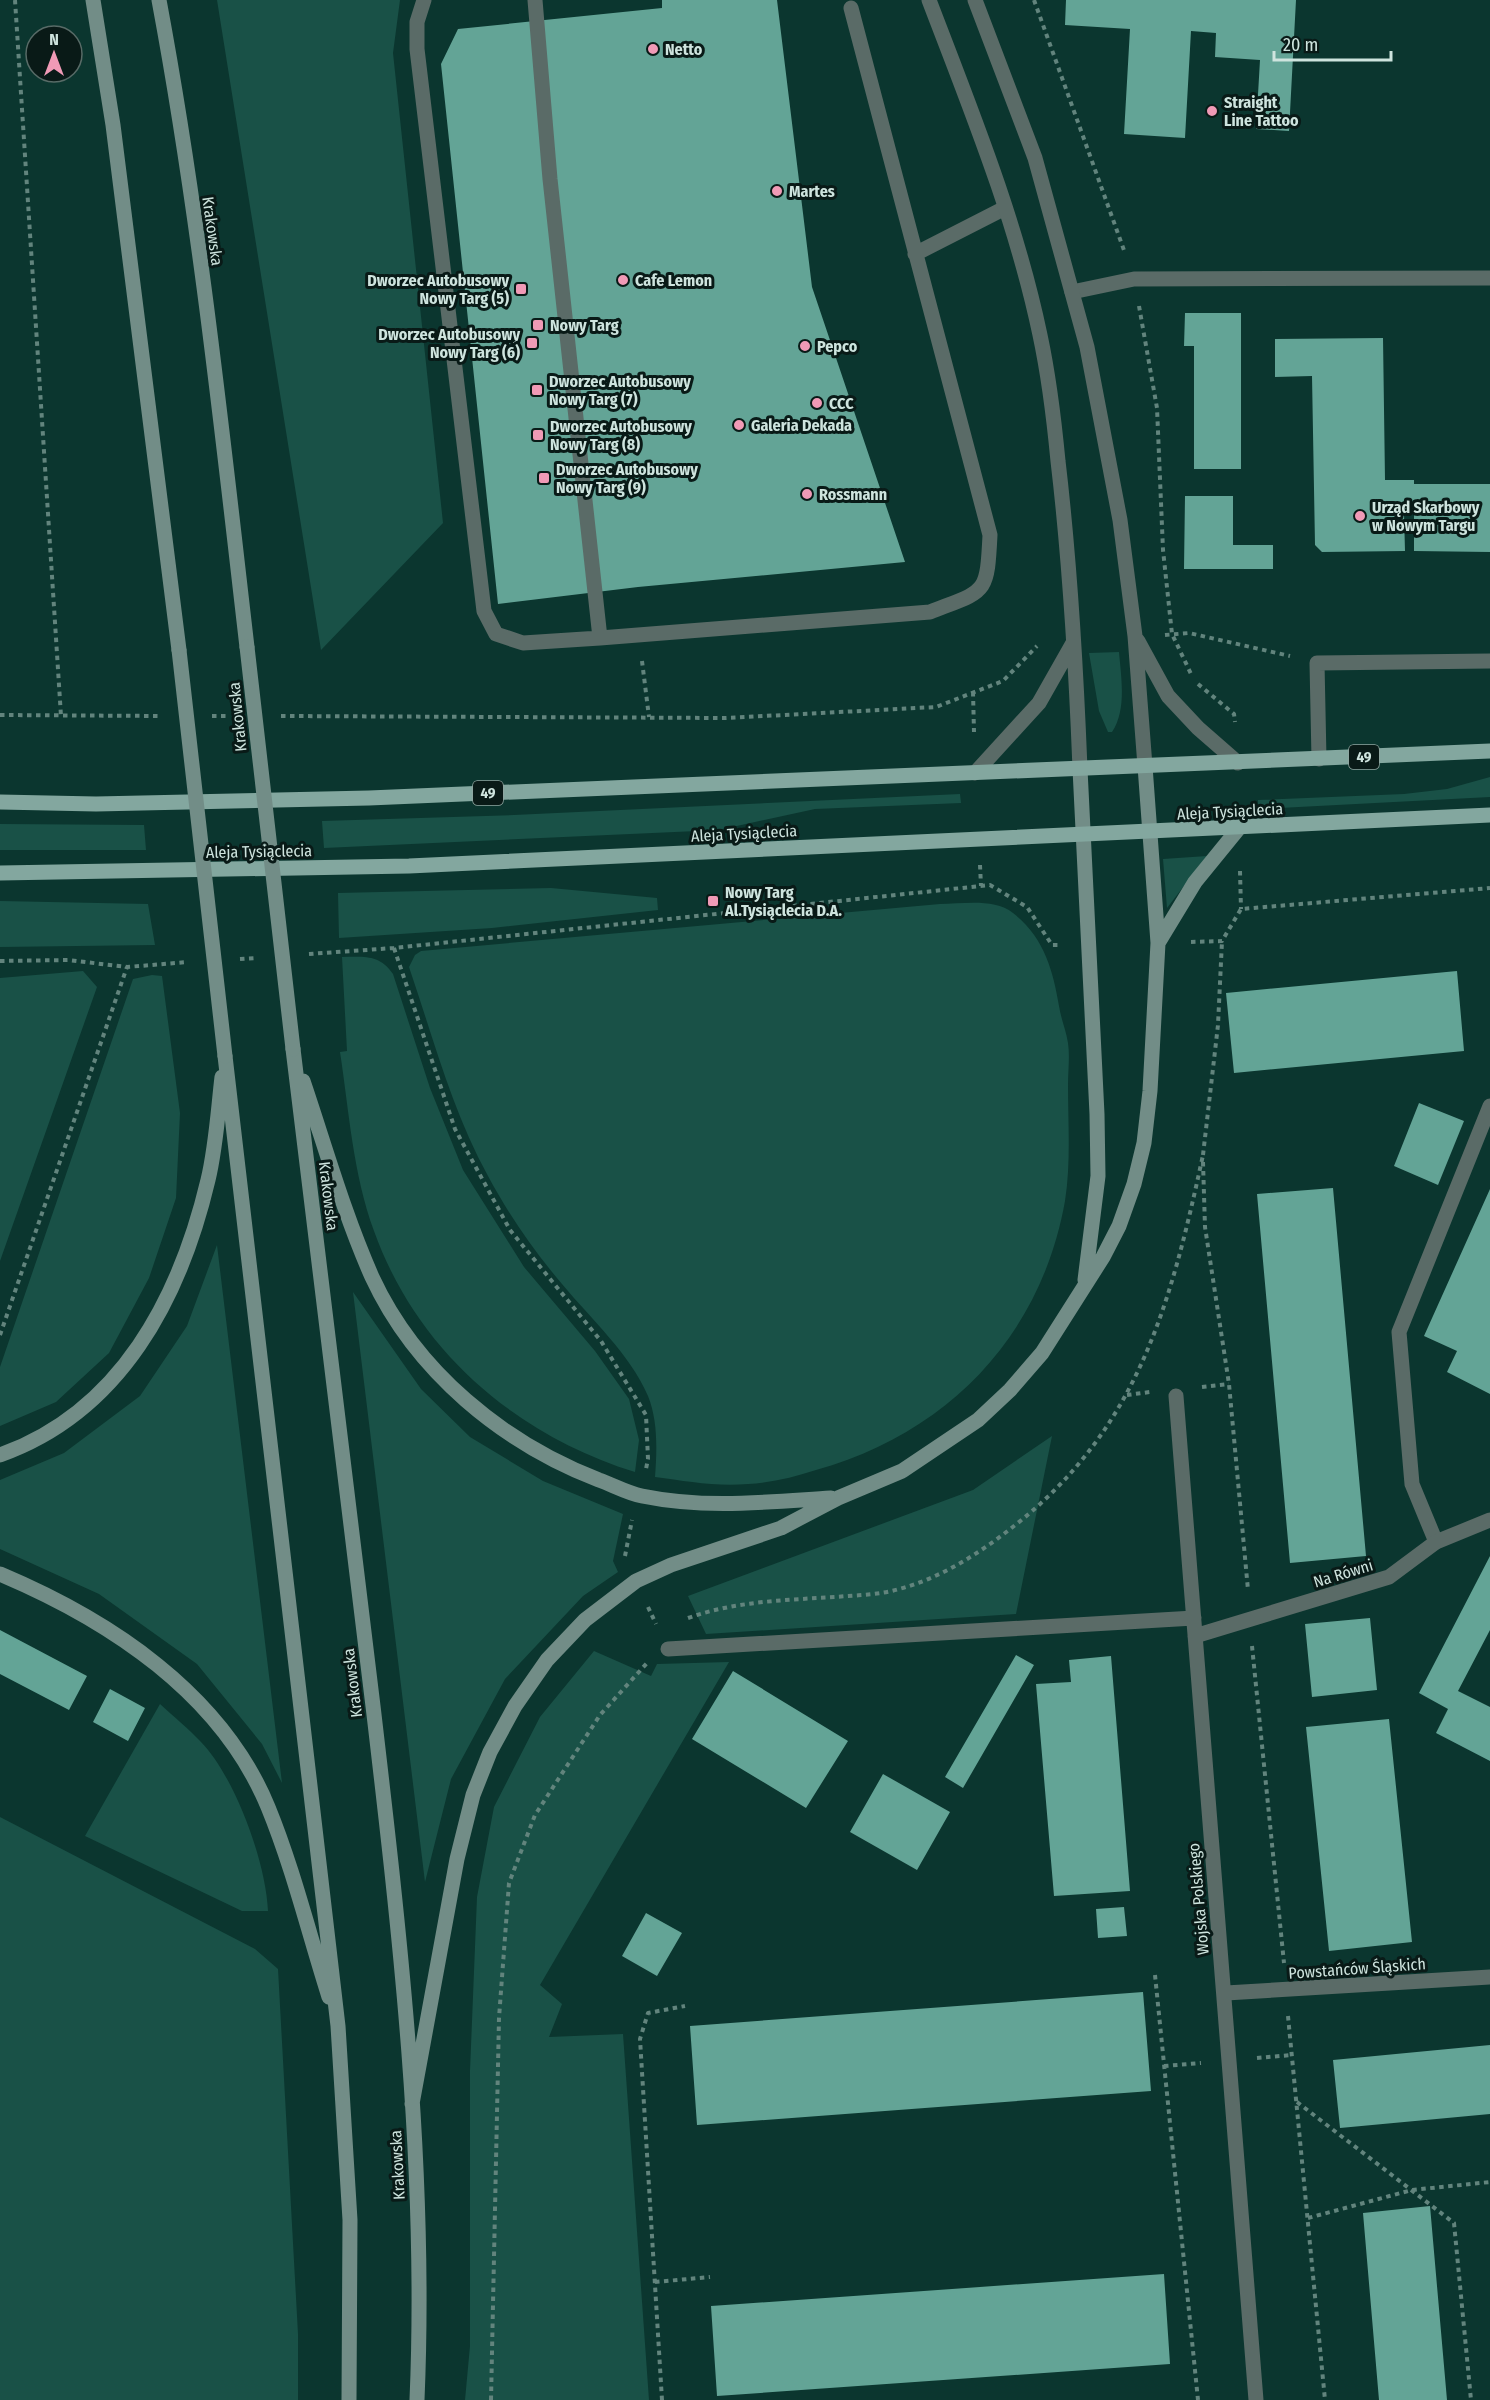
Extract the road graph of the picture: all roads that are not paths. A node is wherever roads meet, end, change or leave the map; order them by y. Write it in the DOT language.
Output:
graph roads {
  1 [pos="93,0"];
  2 [pos="159,0"];
  3 [pos="424,0"];
  4 [pos="535,0"];
  5 [pos="928,0"];
  6 [pos="975,0"];
  7 [pos="851,8"];
  8 [pos="1005,208"];
  9 [pos="915,254"];
  10 [pos="1490,278"];
  11 [pos="1072,292"];
  12 [pos="1135,636"];
  13 [pos="600,638"];
  14 [pos="1075,640"];
  15 [pos="1490,661"];
  16 [pos="1490,751"];
  17 [pos="1319,759"];
  18 [pos="1238,763"];
  19 [pos="1145,766"];
  20 [pos="1080,769"];
  21 [pos="975,772"];
  22 [pos="0,802"];
  23 [pos="1490,815"];
  24 [pos="1239,828"];
  25 [pos="1150,833"];
  26 [pos="1083,836"];
  27 [pos="0,873"];
  28 [pos="1158,943"];
  29 [pos="293,1049"];
  30 [pos="225,1056"];
  31 [pos="1490,1106"];
  32 [pos="1085,1284"];
  33 [pos="1176,1396"];
  34 [pos="0,1455"];
  35 [pos="838,1498"];
  36 [pos="1490,1520"];
  37 [pos="1436,1542"];
  38 [pos="0,1574"];
  39 [pos="1194,1618"];
  40 [pos="1195,1636"];
  41 [pos="668,1649"];
  42 [pos="1490,1977"];
  43 [pos="1226,1993"];
  44 [pos="338,2026"];
  45 [pos="412,2104"];
  46 [pos="349,2400"];
  47 [pos="417,2400"];
  48 [pos="1256,2400"];
  1 -- 30 [label="main road, bridge"];
  2 -- 29 [label="main road, Krakowska, bridge"];
  3 -- 13 [label="street"];
  4 -- 13 [label="street"];
  5 -- 8 [label="street"];
  6 -- 11 [label="street"];
  7 -- 9 [label="street"];
  8 -- 9 [label="street"];
  8 -- 14 [label="street"];
  9 -- 13 [label="street"];
  10 -- 11 [label="street"];
  11 -- 12 [label="street"];
  12 -- 18 [label="street"];
  12 -- 19 [label="street"];
  14 -- 20 [label="street"];
  14 -- 21 [label="street"];
  15 -- 17 [label="street"];
  16 -- 17 [label="main road, 49"];
  17 -- 18 [label="main road, 49"];
  18 -- 19 [label="main road, 49"];
  19 -- 20 [label="main road, 49"];
  19 -- 25 [label="main road"];
  20 -- 21 [label="main road, 49"];
  20 -- 26 [label="main road"];
  21 -- 22 [label="main road, 49"];
  23 -- 24 [label="main road, Aleja Tysiąclecia"];
  24 -- 25 [label="main road, Aleja Tysiąclecia"];
  24 -- 28 [label="main road"];
  25 -- 26 [label="main road, Aleja Tysiąclecia"];
  25 -- 28 [label="main road"];
  26 -- 27 [label="main road, Aleja Tysiąclecia"];
  26 -- 32 [label="main road"];
  28 -- 32 [label="main road"];
  29 -- 35 [label="main road"];
  29 -- 45 [label="main road, Krakowska"];
  30 -- 34 [label="main road"];
  30 -- 44 [label="main road"];
  31 -- 37 [label="street"];
  32 -- 35 [label="main road"];
  33 -- 39 [label="street, Wojska Polskiego"];
  35 -- 45 [label="main road"];
  36 -- 37 [label="street, Na Równi"];
  37 -- 40 [label="street, Na Równi"];
  38 -- 44 [label="main road"];
  39 -- 40 [label="street, Wojska Polskiego"];
  39 -- 41 [label="street"];
  40 -- 43 [label="street, Wojska Polskiego"];
  42 -- 43 [label="street, Powstańców Śląskich"];
  43 -- 48 [label="street, Wojska Polskiego"];
  44 -- 46 [label="main road"];
  45 -- 47 [label="main road, Krakowska"];
}
